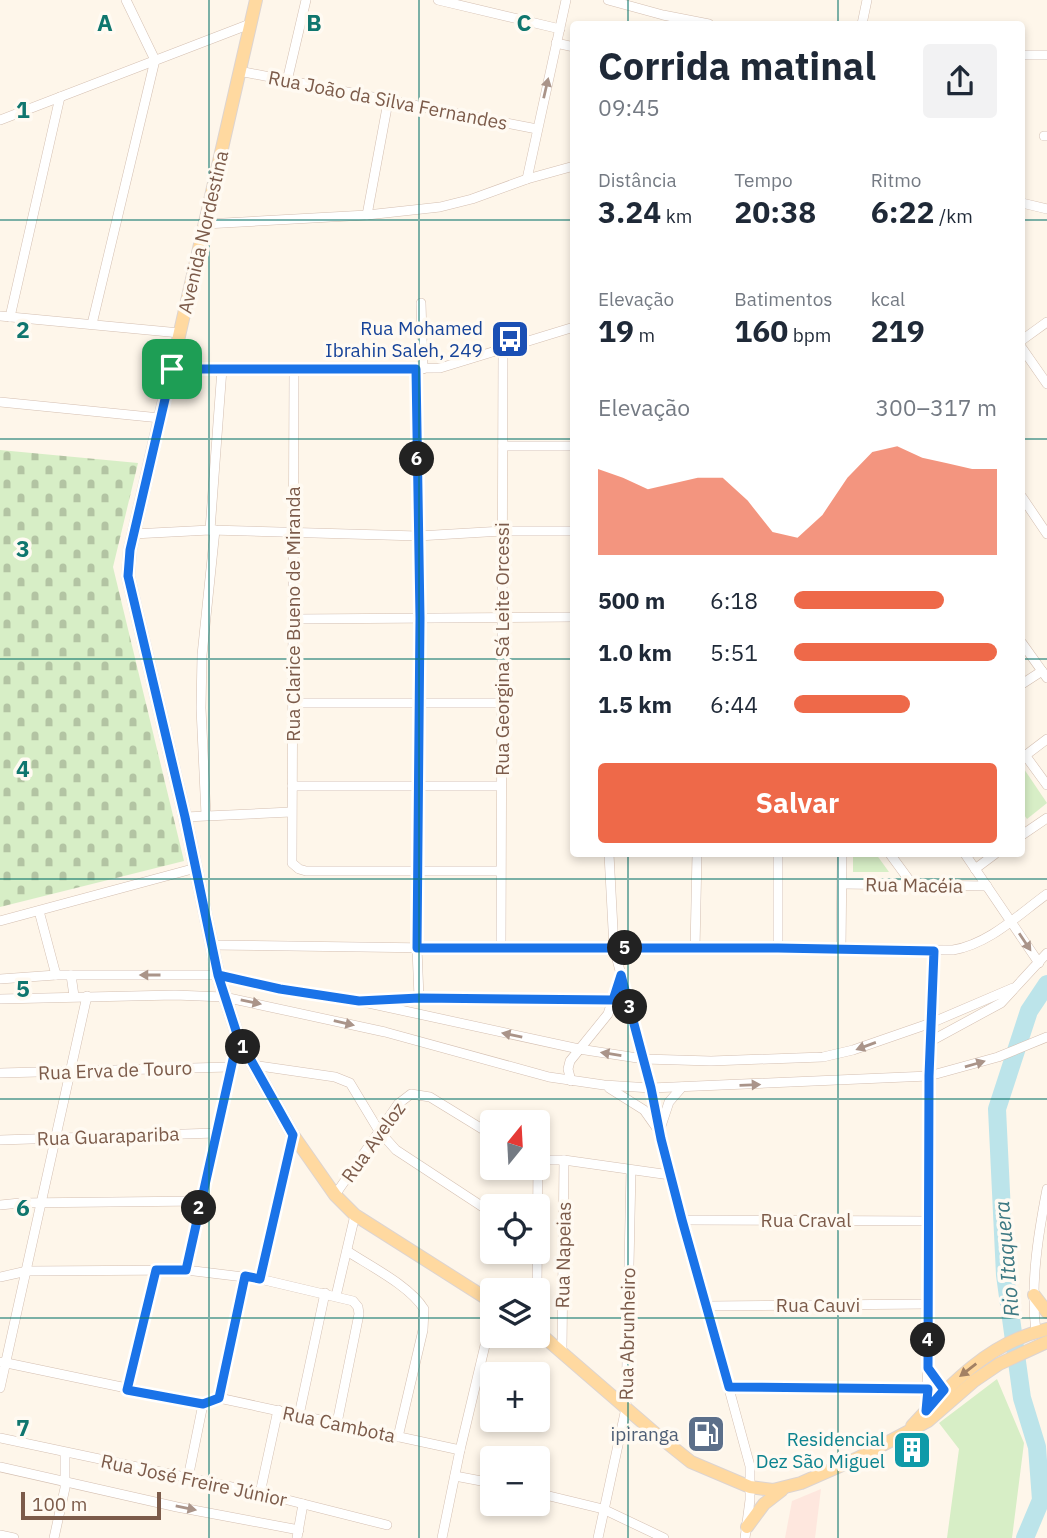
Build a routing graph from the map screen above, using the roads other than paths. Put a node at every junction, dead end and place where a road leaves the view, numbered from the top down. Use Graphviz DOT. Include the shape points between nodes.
graph roads {
  1 [pos="126,0"];
  2 [pos="256,0"];
  3 [pos="306,0"];
  4 [pos="438,0"];
  5 [pos="566,0"];
  6 [pos="608,0"];
  7 [pos="867,0"];
  8 [pos="694,21"];
  9 [pos="863,21"];
  10 [pos="250,24"];
  11 [pos="560,29"];
  12 [pos="556,43"];
  13 [pos="570,46"];
  14 [pos="1025,55"];
  15 [pos="1047,55"];
  16 [pos="155,60"];
  17 [pos="239,71"];
  18 [pos="287,81"];
  19 [pos="60,97"];
  20 [pos="388,102"];
  21 [pos="0,120"];
  22 [pos="537,129"];
  23 [pos="570,167"];
  24 [pos="527,179"];
  25 [pos="1025,204"];
  26 [pos="1047,209"];
  27 [pos="367,215"];
  28 [pos="205,224"];
  29 [pos="421,303"];
  30 [pos="5,316"];
  31 [pos="1047,322"];
  32 [pos="92,324"];
  33 [pos="570,328"];
  34 [pos="180,333"];
  35 [pos="1025,338"];
  36 [pos="503,349"];
  37 [pos="1025,352"];
  38 [pos="172,369"];
  39 [pos="222,369"];
  40 [pos="294,369"];
  41 [pos="419,369"];
  42 [pos="1047,384"];
  43 [pos="0,402"];
  44 [pos="160,418"];
  45 [pos="503,446"];
  46 [pos="570,446"];
  47 [pos="1025,502"];
  48 [pos="212,530"];
  49 [pos="294,531"];
  50 [pos="503,531"];
  51 [pos="570,531"];
  52 [pos="133,534"];
  53 [pos="1047,534"];
  54 [pos="418,536"];
  55 [pos="570,617"];
  56 [pos="420,618"];
  57 [pos="502,618"];
  58 [pos="294,620"];
  59 [pos="1025,647"];
  60 [pos="1044,674"];
  61 [pos="1025,683"];
  62 [pos="419,702"];
  63 [pos="293,703"];
  64 [pos="501,703"];
  65 [pos="1047,739"];
  66 [pos="1025,755"];
  67 [pos="1025,757"];
  68 [pos="1047,785"];
  69 [pos="292,786"];
  70 [pos="419,786"];
  71 [pos="500,786"];
  72 [pos="291,811"];
  73 [pos="206,815"];
  74 [pos="185,817"];
  75 [pos="1047,818"];
  76 [pos="1025,831"];
  77 [pos="609,857"];
  78 [pos="696,857"];
  79 [pos="778,857"];
  80 [pos="842,857"];
  81 [pos="892,857"];
  82 [pos="966,857"];
  83 [pos="991,857"];
  84 [pos="196,869"];
  85 [pos="975,869"];
  86 [pos="418,871"];
  87 [pos="500,871"];
  88 [pos="842,884"];
  89 [pos="912,884"];
  90 [pos="986,886"];
  91 [pos="1047,894"];
  92 [pos="39,911"];
  93 [pos="1011,920"];
  94 [pos="0,921"];
  95 [pos="212,945"];
  96 [pos="417,948"];
  97 [pos="614,948"];
  98 [pos="778,948"];
  99 [pos="501,949"];
  100 [pos="695,949"];
  101 [pos="841,949"];
  102 [pos="934,951"];
  103 [pos="1047,953"];
  104 [pos="1040,962"];
  105 [pos="56,975"];
  106 [pos="72,975"];
  107 [pos="218,975"];
  108 [pos="621,975"];
  109 [pos="0,979"];
  110 [pos="1013,988"];
  111 [pos="74,996"];
  112 [pos="87,996"];
  113 [pos="224,997"];
  114 [pos="419,998"];
  115 [pos="0,999"];
  116 [pos="613,1000"];
  117 [pos="359,1001"];
  118 [pos="931,1023"];
  119 [pos="238,1037"];
  120 [pos="1046,1038"];
  121 [pos="931,1041"];
  122 [pos="579,1049"];
  123 [pos="644,1059"];
  124 [pos="253,1065"];
  125 [pos="230,1067"];
  126 [pos="71,1072"];
  127 [pos="0,1073"];
  128 [pos="929,1076"];
  129 [pos="572,1081"];
  130 [pos="604,1085"];
  131 [pos="681,1087"];
  132 [pos="651,1088"];
  133 [pos="480,1128"];
  134 [pos="379,1132"];
  135 [pos="216,1133"];
  136 [pos="293,1135"];
  137 [pos="55,1138"];
  138 [pos="661,1139"];
  139 [pos="0,1140"];
  140 [pos="550,1160"];
  141 [pos="564,1160"];
  142 [pos="631,1170"];
  143 [pos="670,1175"];
  144 [pos="1047,1189"];
  145 [pos="335,1195"];
  146 [pos="201,1201"];
  147 [pos="41,1204"];
  148 [pos="0,1205"];
  149 [pos="480,1205"];
  150 [pos="355,1215"];
  151 [pos="682,1220"];
  152 [pos="929,1221"];
  153 [pos="347,1251"];
  154 [pos="156,1270"];
  155 [pos="186,1270"];
  156 [pos="27,1271"];
  157 [pos="245,1276"];
  158 [pos="0,1277"];
  159 [pos="260,1279"];
  160 [pos="324,1293"];
  161 [pos="480,1294"];
  162 [pos="1034,1295"];
  163 [pos="336,1296"];
  164 [pos="928,1304"];
  165 [pos="708,1306"];
  166 [pos="1047,1312"];
  167 [pos="1034,1338"];
  168 [pos="550,1341"];
  169 [pos="1047,1342"];
  170 [pos="484,1348"];
  171 [pos="562,1351"];
  172 [pos="3,1362"];
  173 [pos="928,1368"];
  174 [pos="729,1387"];
  175 [pos="0,1388"];
  176 [pos="928,1389"];
  177 [pos="127,1390"];
  178 [pos="948,1395"];
  179 [pos="219,1398"];
  180 [pos="203,1404"];
  181 [pos="626,1408"];
  182 [pos="278,1410"];
  183 [pos="926,1411"];
  184 [pos="299,1415"];
  185 [pos="337,1423"];
  186 [pos="910,1429"];
  187 [pos="398,1437"];
  188 [pos="0,1438"];
  189 [pos="460,1450"];
  190 [pos="65,1452"];
  191 [pos="0,1467"];
  192 [pos="455,1476"];
  193 [pos="188,1478"];
  194 [pos="64,1481"];
  195 [pos="480,1481"];
  196 [pos="750,1487"];
  197 [pos="783,1489"];
  198 [pos="260,1493"];
  199 [pos="550,1496"];
  200 [pos="303,1504"];
  201 [pos="603,1509"];
  202 [pos="387,1525"];
  203 [pos="746,1533"];
  204 [pos="298,1534"];
  205 [pos="0,1535"];
  206 [pos="14,1538"];
  207 [pos="54,1538"];
  208 [pos="442,1538"];
  209 [pos="598,1538"];
  210 [pos="664,1538"];
  1 -- 16 [label="street"];
  2 -- 10 [label="main road, Avenida Nordestina"];
  3 -- 18 [label="street"];
  4 -- 11 [label="street"];
  5 -- 11 [label="street"];
  6 -- 8 [label="street"];
  7 -- 9 [label="street"];
  10 -- 16 [label="street"];
  10 -- 17 [label="main road, Avenida Nordestina"];
  11 -- 12 [label="street"];
  12 -- 13 [label="street"];
  22 -- 12 [label="street, one-way"];
  14 -- 15 [label="street"];
  16 -- 19 [label="street"];
  16 -- 32 [label="street"];
  17 -- 18 [label="street, Rua João da Silva Fernandes"];
  17 -- 28 [label="main road, Avenida Nordestina"];
  18 -- 20 [label="street, Rua João da Silva Fernandes"];
  19 -- 21 [label="street"];
  19 -- 30 [label="street"];
  20 -- 22 [label="street, Rua João da Silva Fernandes"];
  20 -- 27 [label="street"];
  22 -- 24 [label="street"];
  23 -- 24 [label="street"];
  24 -- 27 [label="street" via="456,203"];
  25 -- 26 [label="street"];
  27 -- 28 [label="street"];
  28 -- 34 [label="main road, Avenida Nordestina"];
  29 -- 41 [label="street"];
  30 -- 32 [label="street"];
  31 -- 35 [label="street"];
  32 -- 34 [label="street"];
  33 -- 36 [label="street"];
  34 -- 38 [label="main road, Avenida Nordestina"];
  36 -- 41 [label="street" via="454,365"];
  36 -- 45 [label="street, Rua Georgina Sá Leite Orcessi"];
  37 -- 42 [label="street"];
  38 -- 39 [label="street"];
  38 -- 44 [label="main road, Avenida Nordestina"];
  39 -- 40 [label="street"];
  39 -- 48 [label="street"];
  40 -- 41 [label="street"];
  40 -- 49 [label="street, Rua Clarice Bueno de Miranda"];
  41 -- 54 [label="street"];
  43 -- 44 [label="street"];
  44 -- 52 [label="main road, Avenida Nordestina"];
  45 -- 46 [label="street"];
  45 -- 50 [label="street, Rua Georgina Sá Leite Orcessi"];
  47 -- 53 [label="street"];
  48 -- 49 [label="street"];
  48 -- 52 [label="street"];
  48 -- 73 [label="street" via="202,655"];
  49 -- 54 [label="street"];
  49 -- 58 [label="street, Rua Clarice Bueno de Miranda"];
  50 -- 51 [label="street"];
  50 -- 54 [label="street"];
  50 -- 57 [label="street, Rua Georgina Sá Leite Orcessi"];
  52 -- 74 [label="main road, Avenida Nordestina" via="128,576"];
  54 -- 56 [label="street"];
  55 -- 57 [label="street"];
  56 -- 57 [label="street"];
  56 -- 58 [label="street"];
  56 -- 62 [label="street"];
  57 -- 64 [label="street, Rua Georgina Sá Leite Orcessi"];
  58 -- 63 [label="street, Rua Clarice Bueno de Miranda"];
  59 -- 60 [label="street"];
  60 -- 61 [label="street"];
  62 -- 63 [label="street"];
  62 -- 64 [label="street"];
  62 -- 70 [label="street"];
  63 -- 69 [label="street, Rua Clarice Bueno de Miranda"];
  64 -- 71 [label="street, Rua Georgina Sá Leite Orcessi"];
  65 -- 66 [label="street"];
  67 -- 68 [label="street"];
  69 -- 70 [label="street"];
  69 -- 72 [label="street, Rua Clarice Bueno de Miranda"];
  70 -- 71 [label="street"];
  70 -- 86 [label="street"];
  71 -- 87 [label="street, Rua Georgina Sá Leite Orcessi"];
  72 -- 73 [label="street"];
  72 -- 86 [label="street, Rua Clarice Bueno de Miranda" via="294,866 306,871"];
  73 -- 74 [label="street"];
  74 -- 84 [label="main road, Avenida Nordestina"];
  75 -- 76 [label="street"];
  77 -- 97 [label="street"];
  78 -- 100 [label="street"];
  79 -- 98 [label="street"];
  80 -- 88 [label="street"];
  81 -- 89 [label="street"];
  82 -- 85 [label="street"];
  83 -- 85 [label="street"];
  84 -- 92 [label="street"];
  84 -- 95 [label="main road, Avenida Nordestina"];
  85 -- 90 [label="street"];
  86 -- 87 [label="street"];
  86 -- 96 [label="street"];
  87 -- 99 [label="street, Rua Georgina Sá Leite Orcessi"];
  88 -- 89 [label="street, Rua Macéia"];
  88 -- 101 [label="street"];
  89 -- 90 [label="street, Rua Macéia"];
  90 -- 93 [label="street"];
  91 -- 93 [label="street"];
  92 -- 94 [label="street"];
  92 -- 105 [label="street"];
  93 -- 102 [label="street" via="972,946"];
  93 -- 104 [label="street, one-way"];
  95 -- 96 [label="street"];
  95 -- 107 [label="main road, Avenida Nordestina"];
  96 -- 99 [label="street"];
  96 -- 114 [label="street"];
  97 -- 99 [label="street"];
  97 -- 100 [label="street"];
  97 -- 108 [label="street"];
  98 -- 100 [label="street"];
  98 -- 101 [label="street"];
  101 -- 102 [label="street"];
  102 -- 118 [label="street"];
  103 -- 104 [label="street"];
  104 -- 110 [label="street"];
  105 -- 106 [label="street"];
  105 -- 109 [label="street"];
  107 -- 106 [label="street, one-way"];
  106 -- 111 [label="street"];
  107 -- 113 [label="main road, Avenida Nordestina"];
  107 -- 117 [label="street"];
  108 -- 116 [label="street"];
  108 -- 123 [label="street"];
  110 -- 118 [label="street"];
  110 -- 121 [label="street" via="994,1008"];
  111 -- 112 [label="street"];
  111 -- 115 [label="street"];
  112 -- 113 [label="street"];
  112 -- 126 [label="street"];
  113 -- 119 [label="main road, Avenida Nordestina"];
  113 -- 129 [label="street, one-way" via="385,1032"];
  114 -- 116 [label="street"];
  114 -- 117 [label="street"];
  116 -- 122 [label="street" via="602,1023"];
  122 -- 117 [label="street, one-way"];
  118 -- 121 [label="street"];
  118 -- 123 [label="street, one-way" via="823,1057"];
  119 -- 124 [label="main road, Avenida Nordestina"];
  119 -- 125 [label="street"];
  128 -- 120 [label="street, one-way"];
  121 -- 128 [label="street"];
  123 -- 122 [label="street, one-way"];
  122 -- 129 [label="street" via="569,1064"];
  123 -- 132 [label="street"];
  124 -- 134 [label="street" via="345,1080"];
  124 -- 136 [label="main road, Avenida Nordestina"];
  125 -- 126 [label="street, Rua Erva de Touro"];
  125 -- 135 [label="street"];
  126 -- 127 [label="street, Rua Erva de Touro"];
  126 -- 137 [label="street"];
  131 -- 128 [label="street, one-way"];
  128 -- 152 [label="street"];
  129 -- 130 [label="street"];
  130 -- 132 [label="street"];
  130 -- 138 [label="street" via="644,1110"];
  131 -- 132 [label="street"];
  131 -- 138 [label="street" via="664,1111"];
  132 -- 138 [label="street"];
  133 -- 134 [label="street, Rua Aveloz" via="430,1097 415,1093 403,1099"];
  134 -- 145 [label="street, Rua Aveloz"];
  134 -- 149 [label="street" via="396,1150"];
  135 -- 137 [label="street, Rua Guarapariba"];
  135 -- 146 [label="street"];
  136 -- 145 [label="main road, Avenida Nordestina"];
  136 -- 159 [label="street"];
  137 -- 139 [label="street, Rua Guarapariba"];
  137 -- 147 [label="street"];
  138 -- 143 [label="street"];
  140 -- 141 [label="street"];
  141 -- 142 [label="street"];
  141 -- 171 [label="street, Rua Napeias"];
  142 -- 143 [label="street"];
  142 -- 181 [label="street, Rua Abrunheiro"];
  143 -- 151 [label="street"];
  144 -- 162 [label="street"];
  145 -- 150 [label="main road, Avenida Nordestina"];
  146 -- 147 [label="street"];
  146 -- 155 [label="street"];
  147 -- 148 [label="street"];
  147 -- 156 [label="street"];
  150 -- 153 [label="street"];
  150 -- 161 [label="main road, Avenida Nordestina"];
  151 -- 152 [label="street, Rua Craval"];
  151 -- 165 [label="street"];
  152 -- 164 [label="street"];
  153 -- 163 [label="street"];
  153 -- 187 [label="street" via="416,1298 426,1313"];
  154 -- 155 [label="street"];
  154 -- 156 [label="street"];
  154 -- 177 [label="street"];
  155 -- 157 [label="street"];
  156 -- 158 [label="street"];
  156 -- 172 [label="street"];
  157 -- 159 [label="street"];
  157 -- 179 [label="street"];
  159 -- 160 [label="street"];
  160 -- 163 [label="street"];
  160 -- 184 [label="street"];
  162 -- 166 [label="main road"];
  162 -- 167 [label="street"];
  163 -- 185 [label="street" via="353,1301 359,1311"];
  164 -- 165 [label="street, Rua Cauvi"];
  164 -- 173 [label="street"];
  165 -- 174 [label="street"];
  167 -- 169 [label="main road"];
  167 -- 178 [label="main road" via="995,1358"];
  168 -- 171 [label="main road"];
  170 -- 189 [label="street"];
  171 -- 181 [label="main road"];
  172 -- 175 [label="street"];
  172 -- 177 [label="street"];
  173 -- 176 [label="street"];
  173 -- 178 [label="street"];
  174 -- 176 [label="street"];
  174 -- 196 [label="street" via="750,1466"];
  176 -- 183 [label="street"];
  177 -- 180 [label="street"];
  178 -- 183 [label="main road"];
  178 -- 186 [label="main road" via="928,1421"];
  179 -- 180 [label="street"];
  179 -- 182 [label="street, Rua Cambota"];
  180 -- 193 [label="street"];
  181 -- 196 [label="main road" via="691,1462"];
  181 -- 201 [label="street, Rua Abrunheiro"];
  182 -- 184 [label="street, Rua Cambota"];
  182 -- 198 [label="street"];
  183 -- 186 [label="main road"];
  184 -- 185 [label="street, Rua Cambota"];
  185 -- 187 [label="street, Rua Cambota"];
  186 -- 197 [label="main road" via="858,1458"];
  187 -- 189 [label="street, Rua Cambota"];
  188 -- 190 [label="street, Rua José Freire Júnior"];
  189 -- 192 [label="street"];
  190 -- 193 [label="street, Rua José Freire Júnior"];
  190 -- 194 [label="street"];
  191 -- 194 [label="street, Rua José Freire Júnior"];
  192 -- 195 [label="street"];
  192 -- 208 [label="street"];
  193 -- 198 [label="street, Rua José Freire Júnior"];
  194 -- 204 [label="street, Rua José Freire Júnior, one-way"];
  194 -- 207 [label="street"];
  196 -- 197 [label="main road"];
  196 -- 203 [label="street"];
  197 -- 203 [label="main road" via="764,1504"];
  198 -- 200 [label="street, Rua José Freire Júnior"];
  199 -- 201 [label="street"];
  200 -- 202 [label="street, Rua José Freire Júnior"];
  200 -- 204 [label="street"];
  201 -- 209 [label="street, Rua Abrunheiro"];
  201 -- 210 [label="street"];
  205 -- 206 [label="street"];
}
